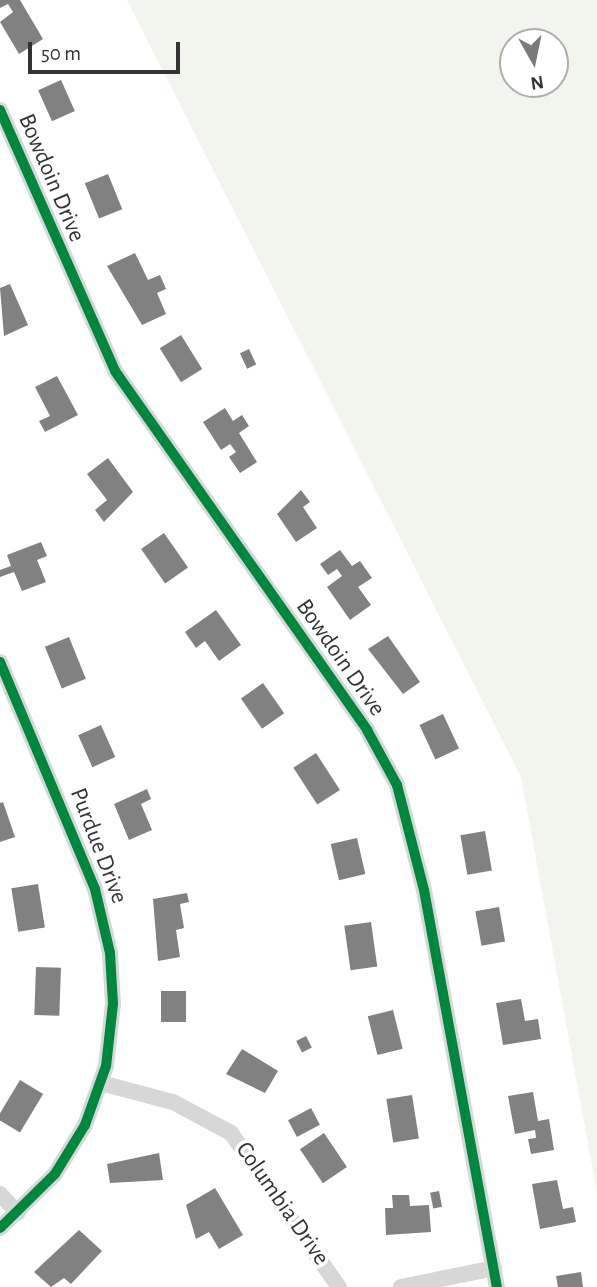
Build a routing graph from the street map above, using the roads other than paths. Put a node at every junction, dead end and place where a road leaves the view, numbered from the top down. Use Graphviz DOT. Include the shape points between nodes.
graph roads {
  1 [pos="0,110"];
  2 [pos="0,662"];
  3 [pos="102,1083"];
  4 [pos="0,1194"];
  5 [pos="18,1213"];
  6 [pos="0,1228"];
  7 [pos="494,1269"];
  8 [pos="339,1287"];
  9 [pos="401,1287"];
  10 [pos="497,1287"];
  1 -- 7 [label="street, Bowdoin Drive" via="115,371 360,720 397,785 424,890"];
  2 -- 3 [label="street, Purdue Drive" via="104,918 113,1004"];
  3 -- 5 [label="street, Purdue Drive" via="66,1159"];
  3 -- 8 [label="street, Columbia Drive" via="173,1102 231,1133"];
  4 -- 5 [label="street"];
  5 -- 6 [label="street, Purdue Drive"];
  7 -- 9 [label="street"];
  7 -- 10 [label="street, Bowdoin Drive"];
}
